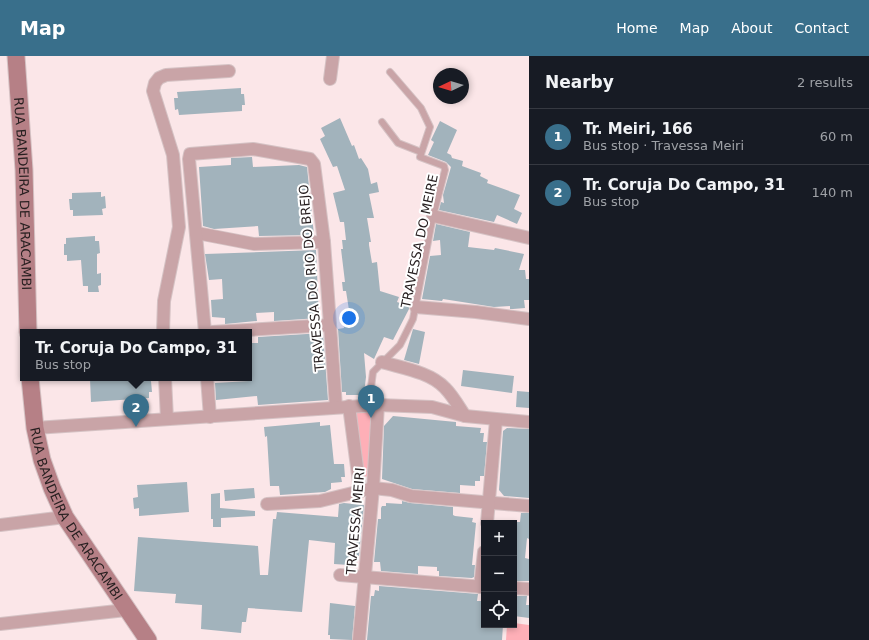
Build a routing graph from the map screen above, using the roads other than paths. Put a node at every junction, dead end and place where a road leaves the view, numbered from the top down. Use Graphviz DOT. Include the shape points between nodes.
graph roads {
  1 [pos="16,56"];
  2 [pos="333,56"];
  3 [pos="229,71"];
  4 [pos="390,72"];
  5 [pos="330,79"];
  6 [pos="382,122"];
  7 [pos="421,152"];
  8 [pos="433,216"];
  9 [pos="179,227"];
  10 [pos="196,229"];
  11 [pos="529,238"];
  12 [pos="324,242"];
  13 [pos="416,307"];
  14 [pos="529,319"];
  15 [pos="330,325"];
  16 [pos="28,329"];
  17 [pos="163,329"];
  18 [pos="205,329"];
  19 [pos="252,330"];
  20 [pos="382,362"];
  21 [pos="30,381"];
  22 [pos="165,381"];
  23 [pos="207,381"];
  24 [pos="378,405"];
  25 [pos="349,406"];
  26 [pos="336,407"];
  27 [pos="465,416"];
  28 [pos="210,417"];
  29 [pos="167,419"];
  30 [pos="496,420"];
  31 [pos="529,422"];
  32 [pos="35,428"];
  33 [pos="372,488"];
  34 [pos="360,490"];
  35 [pos="489,502"];
  36 [pos="267,504"];
  37 [pos="529,506"];
  38 [pos="65,517"];
  39 [pos="487,520"];
  40 [pos="0,525"];
  41 [pos="340,575"];
  42 [pos="364,578"];
  43 [pos="481,587"];
  44 [pos="517,588"];
  45 [pos="529,589"];
  46 [pos="126,610"];
  47 [pos="0,624"];
  48 [pos="148,640"];
  49 [pos="359,640"];
  1 -- 16 [label="main road, RUA BANDEIRA DE ARACAMBI" via="24,170"];
  2 -- 5 [label="street"];
  3 -- 9 [label="street" via="166,75 155,83 155,99 173,155"];
  4 -- 7 [label="lane" via="421,108 430,127"];
  6 -- 7 [label="lane" via="398,143"];
  7 -- 8 [label="lane, TRAVESSA DO MEIRE" via="420,158 445,168"];
  8 -- 11 [label="street"];
  8 -- 13 [label="lane, TRAVESSA DO MEIRE"];
  9 -- 10 [label="street"];
  9 -- 17 [label="street" via="164,301"];
  10 -- 12 [label="street" via="254,244"];
  10 -- 12 [label="street, TRAVESSA DO RIO DO BREJO" via="190,154 253,149 312,161"];
  10 -- 18 [label="street, TRAVESSA DO RIO DO BREJO"];
  12 -- 15 [label="street, TRAVESSA DO RIO DO BREJO"];
  13 -- 14 [label="street"];
  13 -- 20 [label="lane, TRAVESSA DO MEIRE" via="409,330 400,345"];
  15 -- 19 [label="street"];
  15 -- 26 [label="street, TRAVESSA DO RIO DO BREJO"];
  20 -- 24 [label="lane, TRAVESSA DO MEIRE" via="373,370 371,383 370,398"];
  20 -- 27 [label="street" via="436,381 445,388"];
  21 -- 32 [label="main road, RUA BANDEIRA DE ARACAMBI"];
  22 -- 29 [label="street"];
  23 -- 28 [label="street"];
  24 -- 25 [label="street"];
  24 -- 27 [label="street" via="432,407"];
  24 -- 33 [label="street, TRAVESSA MEIRI"];
  25 -- 26 [label="street"];
  25 -- 34 [label="street"];
  26 -- 28 [label="street"];
  27 -- 30 [label="street"];
  28 -- 29 [label="street"];
  29 -- 32 [label="street"];
  30 -- 31 [label="street"];
  30 -- 35 [label="street"];
  32 -- 38 [label="main road, RUA BANDEIRA DE ARACAMBI" via="42,460"];
  33 -- 34 [label="street"];
  33 -- 35 [label="street" via="392,490 411,496"];
  33 -- 42 [label="street, TRAVESSA MEIRI"];
  34 -- 36 [label="street" via="320,501"];
  35 -- 37 [label="street"];
  35 -- 39 [label="street"];
  38 -- 40 [label="street"];
  38 -- 46 [label="main road, RUA BANDEIRA DE ARACAMBI"];
  41 -- 42 [label="street"];
  42 -- 43 [label="street"];
  42 -- 49 [label="street, TRAVESSA MEIRI"];
  44 -- 45 [label="street"];
  46 -- 47 [label="street"];
  46 -- 48 [label="main road, RUA BANDEIRA DE ARACAMBI"];
}
